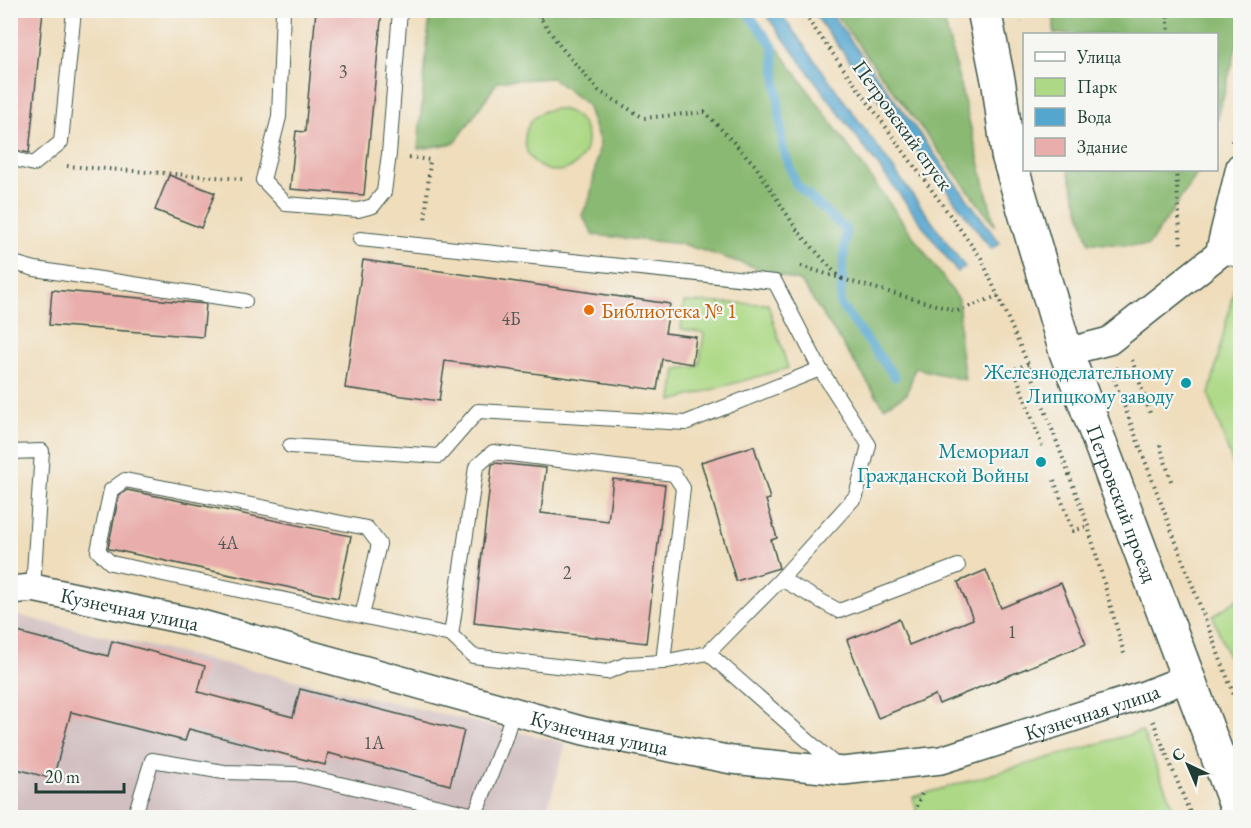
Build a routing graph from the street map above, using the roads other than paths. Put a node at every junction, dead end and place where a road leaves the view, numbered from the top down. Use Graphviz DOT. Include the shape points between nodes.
graph roads {
  1 [pos="74,10"];
  2 [pos="283,10"];
  3 [pos="400,10"];
  4 [pos="984,10"];
  5 [pos="10,158"];
  6 [pos="1235,158"];
  7 [pos="360,239"];
  8 [pos="1230,258"];
  9 [pos="10,262"];
  10 [pos="245,301"];
  11 [pos="1066,352"];
  12 [pos="820,369"];
  13 [pos="290,446"];
  14 [pos="10,452"];
  15 [pos="958,566"];
  16 [pos="781,579"];
  17 [pos="22,589"];
  18 [pos="362,616"];
  19 [pos="451,635"];
  20 [pos="708,653"];
  21 [pos="663,662"];
  22 [pos="1190,677"];
  23 [pos="513,712"];
  24 [pos="843,771"];
  25 [pos="474,816"];
  26 [pos="1240,816"];
  27 [pos="134,818"];
  1 -- 5 [label="lane" via="61,142 34,164"];
  2 -- 3 [label="lane" via="279,117 263,180 286,204 358,210 373,206 384,192"];
  4 -- 11 [label="street, Петровский проезд" via="1008,155"];
  6 -- 8 [label="street"];
  7 -- 12 [label="lane" via="775,282"];
  8 -- 11 [label="street" via="1109,341"];
  9 -- 10 [label="lane"];
  11 -- 22 [label="street, Петровский проезд"];
  12 -- 13 [label="lane" via="685,423 478,411 439,456"];
  12 -- 16 [label="lane" via="869,446 856,496"];
  14 -- 17 [label="lane" via="42,451"];
  15 -- 16 [label="lane" via="839,611"];
  16 -- 20 [label="lane"];
  17 -- 23 [label="street, Кузнечная улица" via="198,623"];
  18 -- 18 [label="lane" via="111,563 98,551 111,490 125,480 367,528 379,544"];
  18 -- 19 [label="lane"];
  19 -- 21 [label="lane" via="473,656 607,672 627,664"];
  19 -- 21 [label="lane" via="476,467 493,452 674,474 683,488"];
  20 -- 21 [label="lane"];
  20 -- 24 [label="lane"];
  22 -- 24 [label="street, Кузнечная улица" via="1134,699 941,760"];
  22 -- 26 [label="street, Петровский проезд"];
  23 -- 24 [label="street, Кузнечная улица" via="732,760"];
  23 -- 25 [label="lane"];
  25 -- 27 [label="lane" via="296,774 224,772 152,760"];
}
